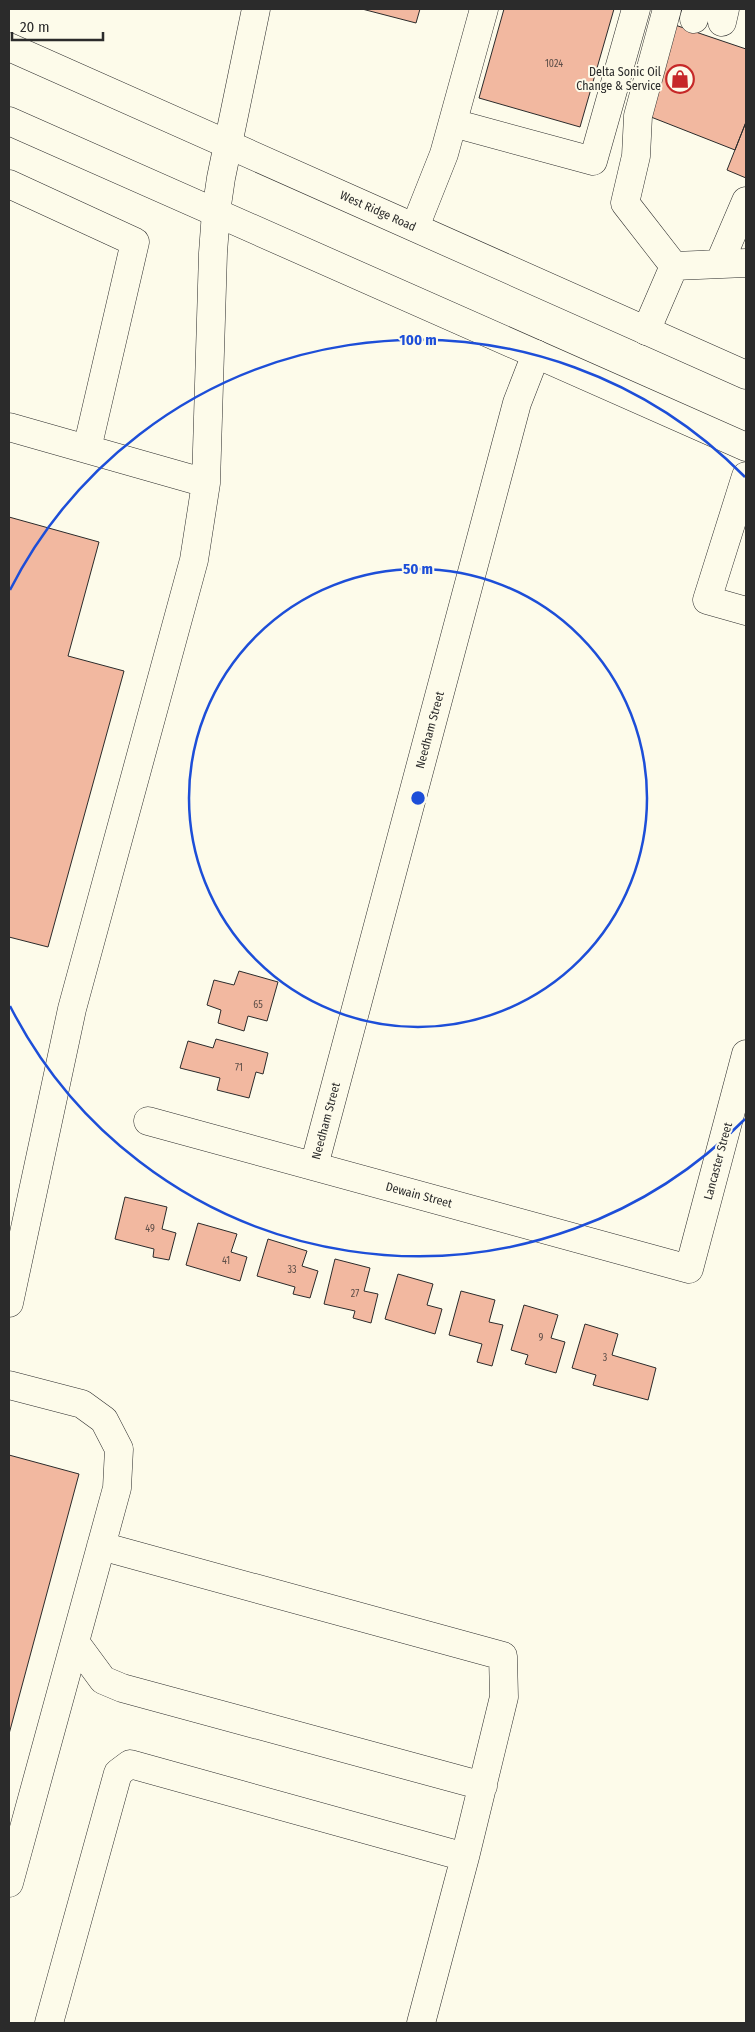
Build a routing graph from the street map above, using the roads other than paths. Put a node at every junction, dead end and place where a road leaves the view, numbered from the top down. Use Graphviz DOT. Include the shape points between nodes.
graph roads {
  1 [pos="256,9"];
  2 [pos="484,9"];
  3 [pos="636,9"];
  4 [pos="667,9"];
  5 [pos="9,47"];
  6 [pos="9,121"];
  7 [pos="453,123"];
  8 [pos="228,144"];
  9 [pos="9,184"];
  10 [pos="746,202"];
  11 [pos="216,212"];
  12 [pos="415,228"];
  13 [pos="746,263"];
  14 [pos="720,264"];
  15 [pos="674,266"];
  16 [pos="646,331"];
  17 [pos="536,354"];
  18 [pos="746,375"];
  19 [pos="9,427"];
  20 [pos="746,447"];
  21 [pos="88,449"];
  22 [pos="746,476"];
  23 [pos="206,483"];
  24 [pos="746,611"];
  25 [pos="746,1054"];
  26 [pos="148,1121"];
  27 [pos="314,1166"];
  28 [pos="689,1269"];
  29 [pos="9,1303"];
  30 [pos="9,1385"];
  31 [pos="101,1546"];
  32 [pos="75,1642"];
  33 [pos="483,1786"];
  34 [pos="465,1857"];
  35 [pos="9,1883"];
  36 [pos="49,2023"];
  37 [pos="421,2023"];
  1 -- 8 [label="main road"];
  2 -- 7 [label="main road"];
  3 -- 7 [label="main road" via="593,161"];
  4 -- 15 [label="main road" via="638,116 636,156 625,203"];
  5 -- 8 [label="main road, West Ridge Road"];
  6 -- 11 [label="main road"];
  7 -- 12 [label="main road"];
  8 -- 11 [label="main road"];
  8 -- 12 [label="main road, West Ridge Road"];
  9 -- 21 [label="main road" via="135,242"];
  10 -- 14 [label="main road"];
  11 -- 17 [label="main road"];
  11 -- 23 [label="main road"];
  12 -- 16 [label="main road, West Ridge Road"];
  13 -- 14 [label="main road"];
  14 -- 15 [label="main road"];
  15 -- 16 [label="main road"];
  16 -- 18 [label="main road, West Ridge Road"];
  17 -- 20 [label="main road"];
  17 -- 27 [label="main road, Needham Street" via="517,403"];
  19 -- 21 [label="main road"];
  21 -- 23 [label="main road"];
  22 -- 24 [label="main road" via="707,600"];
  23 -- 29 [label="main road" via="194,560 72,1009"];
  25 -- 28 [label="main road, Lancaster Street"];
  26 -- 27 [label="main road, Dewain Street"];
  27 -- 28 [label="main road, Dewain Street"];
  30 -- 31 [label="main road" via="82,1404 104,1420 119,1449 117,1488"];
  31 -- 32 [label="main road"];
  31 -- 33 [label="main road" via="503,1656 504,1697"];
  32 -- 33 [label="main road" via="103,1680 122,1688"];
  32 -- 35 [label="main road"];
  33 -- 34 [label="main road"];
  34 -- 36 [label="main road" via="130,1764 118,1773"];
  34 -- 37 [label="main road"];
}
